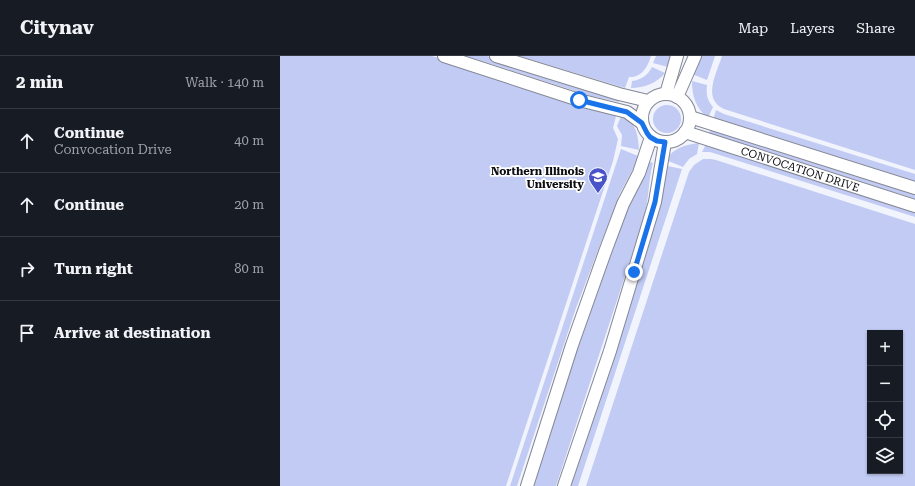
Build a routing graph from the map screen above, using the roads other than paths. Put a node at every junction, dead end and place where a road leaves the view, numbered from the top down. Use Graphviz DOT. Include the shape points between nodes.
graph roads {
  1 [pos="444,56"];
  2 [pos="496,56"];
  3 [pos="677,56"];
  4 [pos="695,56"];
  5 [pos="672,96"];
  6 [pos="648,101"];
  7 [pos="690,116"];
  8 [pos="642,123"];
  9 [pos="685,132"];
  10 [pos="650,137"];
  11 [pos="665,142"];
  12 [pos="915,188"];
  13 [pos="915,206"];
  14 [pos="527,486"];
  15 [pos="564,486"];
  1 -- 8 [label="street" via="579,100 627,112"];
  2 -- 6 [label="street"];
  3 -- 5 [label="street"];
  4 -- 5 [label="street"];
  5 -- 6 [label="street" via="659,95"];
  5 -- 7 [label="street" via="683,102"];
  6 -- 8 [label="street" via="642,115"];
  7 -- 9 [label="street"];
  7 -- 12 [label="street, CONVOCATION DRIVE"];
  8 -- 10 [label="street"];
  9 -- 11 [label="street" via="680,138"];
  9 -- 13 [label="street, CONVOCATION DRIVE"];
  10 -- 11 [label="street"];
  10 -- 14 [label="street" via="639,173 623,204 605,252"];
  11 -- 15 [label="street" via="655,202 610,351"];
}
